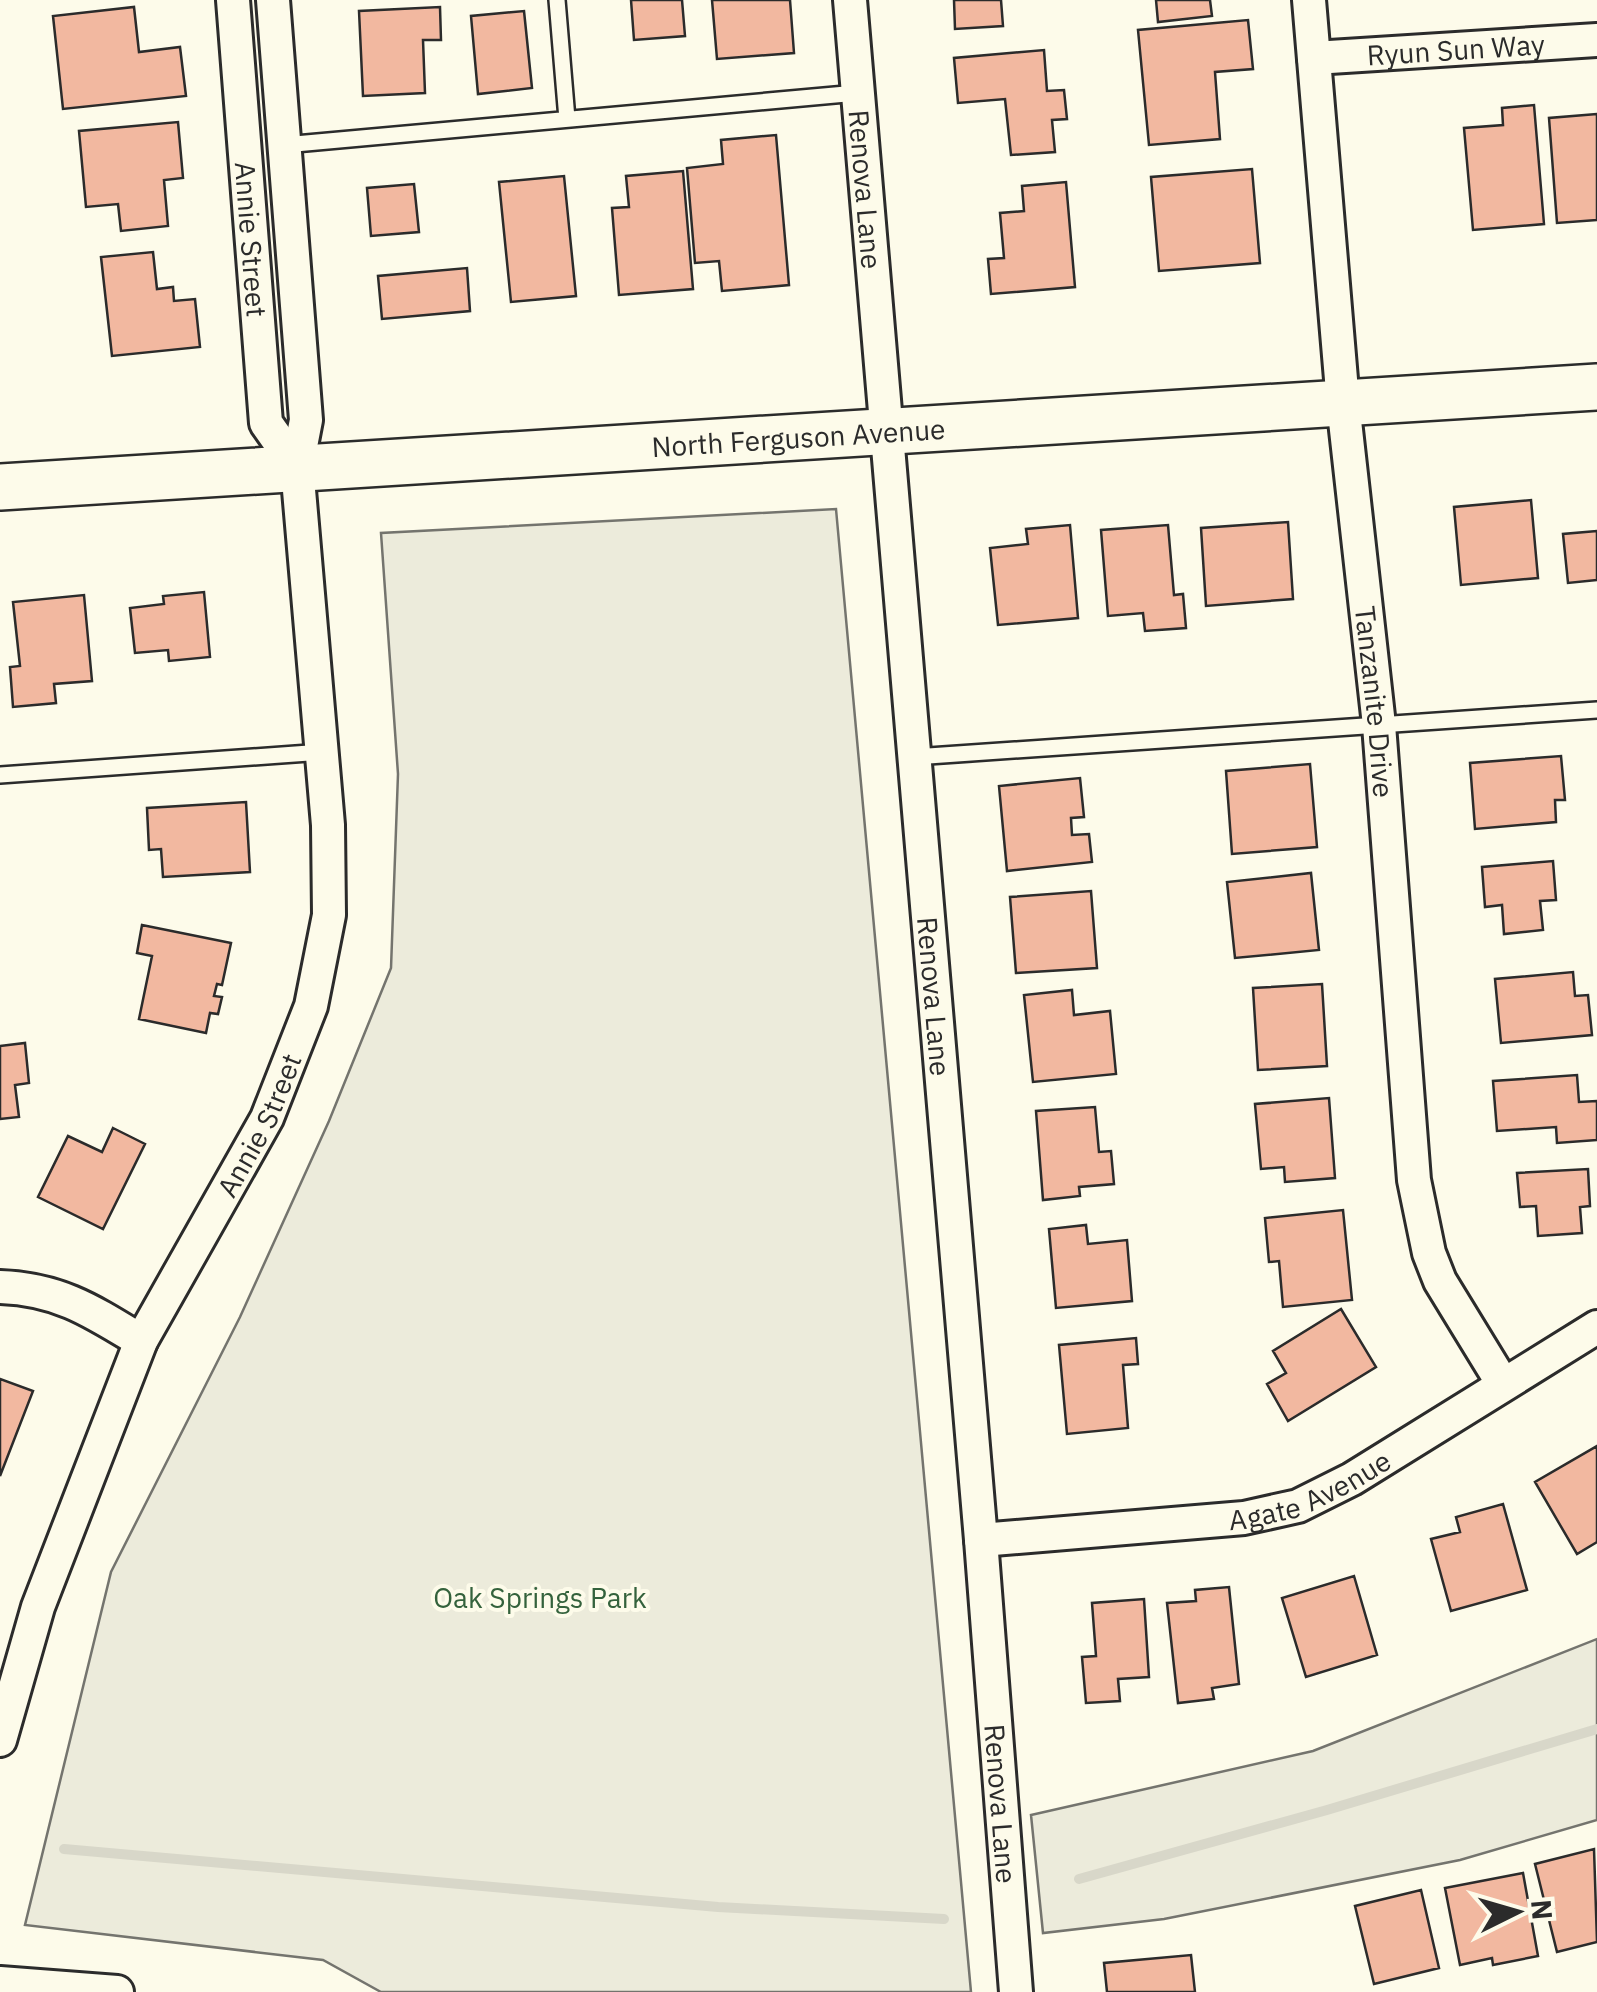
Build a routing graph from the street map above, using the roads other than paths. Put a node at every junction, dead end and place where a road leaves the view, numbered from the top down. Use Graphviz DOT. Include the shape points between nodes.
graph roads {
  1 [pos="233,0"];
  2 [pos="273,0"];
  3 [pos="557,0"];
  4 [pos="850,0"];
  5 [pos="1309,0"];
  6 [pos="1597,40"];
  7 [pos="1314,58"];
  8 [pos="858,93"];
  9 [pos="567,119"];
  10 [pos="284,145"];
  11 [pos="1597,386"];
  12 [pos="1343,403"];
  13 [pos="885,430"];
  14 [pos="297,468"];
  15 [pos="0,487"];
  16 [pos="1597,710"];
  17 [pos="1378,725"];
  18 [pos="323,752"];
  19 [pos="914,757"];
  20 [pos="0,776"];
  21 [pos="0,1287"];
  22 [pos="1597,1327"];
  23 [pos="141,1341"];
  24 [pos="1504,1384"];
  25 [pos="981,1540"];
  26 [pos="0,1740"];
  27 [pos="0,1983"];
  28 [pos="117,1992"];
  29 [pos="1016,1992"];
  1 -- 14 [label="street, Annie Street" via="266,423"];
  2 -- 10 [label="street, Annie Street"];
  3 -- 9 [label="lane"];
  4 -- 8 [label="street, Renova Lane"];
  5 -- 7 [label="street, Tanzanite Drive"];
  6 -- 7 [label="street, Ryun Sun Way"];
  7 -- 12 [label="street, Tanzanite Drive"];
  8 -- 9 [label="lane"];
  8 -- 13 [label="street, Renova Lane"];
  9 -- 10 [label="lane"];
  10 -- 14 [label="street, Annie Street" via="306,420"];
  11 -- 12 [label="street, North Ferguson Avenue"];
  12 -- 13 [label="street, North Ferguson Avenue"];
  12 -- 17 [label="street, Tanzanite Drive"];
  13 -- 14 [label="street, North Ferguson Avenue"];
  13 -- 19 [label="street, Renova Lane"];
  14 -- 15 [label="street, North Ferguson Avenue"];
  14 -- 18 [label="street, Annie Street"];
  16 -- 17 [label="lane"];
  17 -- 19 [label="lane"];
  17 -- 24 [label="street, Tanzanite Drive" via="1420,1217 1440,1281"];
  18 -- 20 [label="lane"];
  18 -- 23 [label="street, Annie Street" via="329,914 311,1006 268,1118"];
  19 -- 25 [label="street, Renova Lane"];
  21 -- 23 [label="street" via="76,1302"];
  22 -- 24 [label="street, Agate Avenue"];
  23 -- 26 [label="street, Annie Street" via="38,1607"];
  24 -- 25 [label="street, Agate Avenue" via="1322,1496 1267,1516"];
  25 -- 29 [label="street, Renova Lane"];
  27 -- 28 [label="street"];
}
